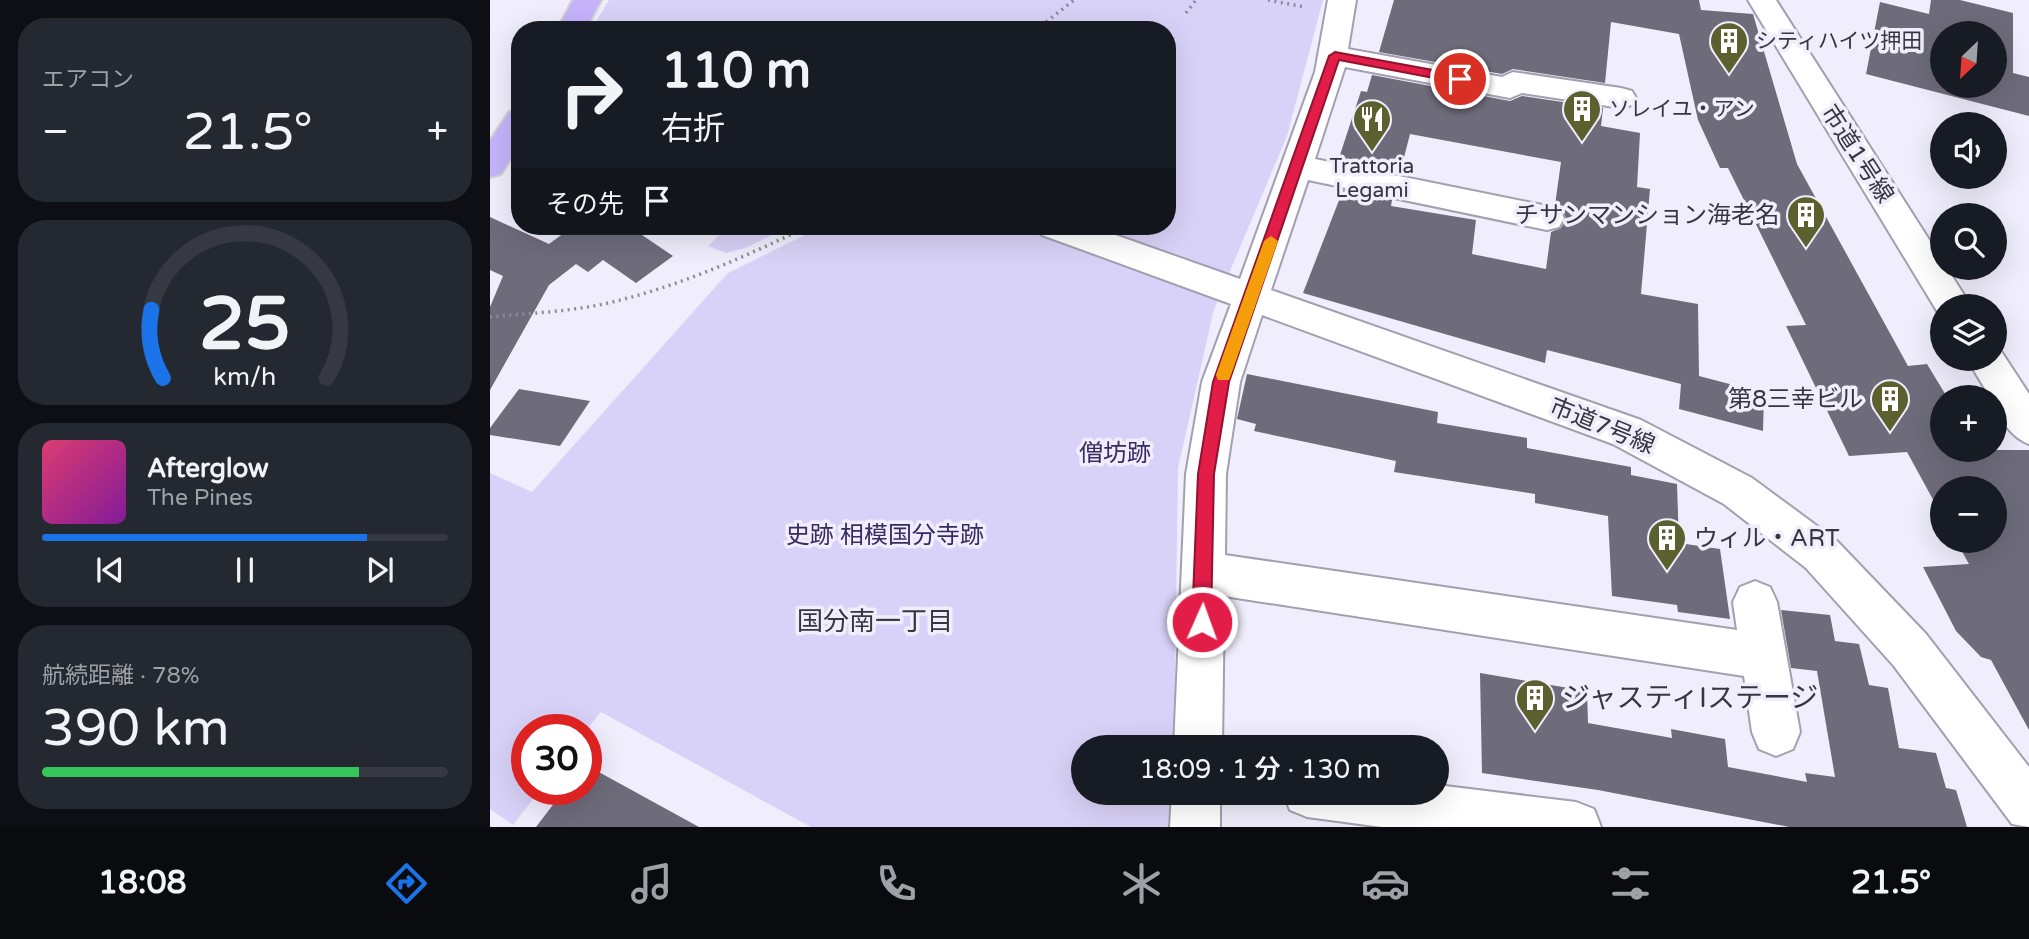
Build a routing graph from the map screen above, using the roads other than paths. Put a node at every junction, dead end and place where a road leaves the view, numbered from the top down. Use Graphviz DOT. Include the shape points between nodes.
graph roads {
  1 [pos="587,0"];
  2 [pos="1342,0"];
  3 [pos="1762,0"];
  4 [pos="576,21"];
  5 [pos="1335,56"];
  6 [pos="1621,98"];
  7 [pos="511,133"];
  8 [pos="490,166"];
  9 [pos="1298,167"];
  10 [pos="1547,218"];
  11 [pos="1080,235"];
  12 [pos="1946,294"];
  13 [pos="1251,296"];
  14 [pos="1994,371"];
  15 [pos="2029,427"];
  16 [pos="1203,572"];
  17 [pos="1755,602"];
  18 [pos="1764,656"];
  19 [pos="1776,732"];
  20 [pos="1198,735"];
  21 [pos="1196,805"];
  22 [pos="1402,805"];
  23 [pos="2029,807"];
  24 [pos="1195,827"];
  25 [pos="1576,827"];
  1 -- 4 [label="main road"];
  2 -- 5 [label="street"];
  3 -- 12 [label="street, 市道1号線"];
  5 -- 6 [label="street" via="1510,88 1513,82"];
  5 -- 9 [label="street"];
  7 -- 8 [label="main road"];
  9 -- 10 [label="street"];
  9 -- 13 [label="street"];
  11 -- 13 [label="street, 市道7号線"];
  13 -- 16 [label="street" via="1221,382 1206,474"];
  13 -- 23 [label="street, 市道7号線" via="1628,432 1738,491 1821,554 1910,650"];
  14 -- 15 [label="street"];
  16 -- 18 [label="street"];
  16 -- 20 [label="street"];
  17 -- 18 [label="street"];
  18 -- 19 [label="street"];
  21 -- 24 [label="street"];
  22 -- 25 [label="street"];
}
